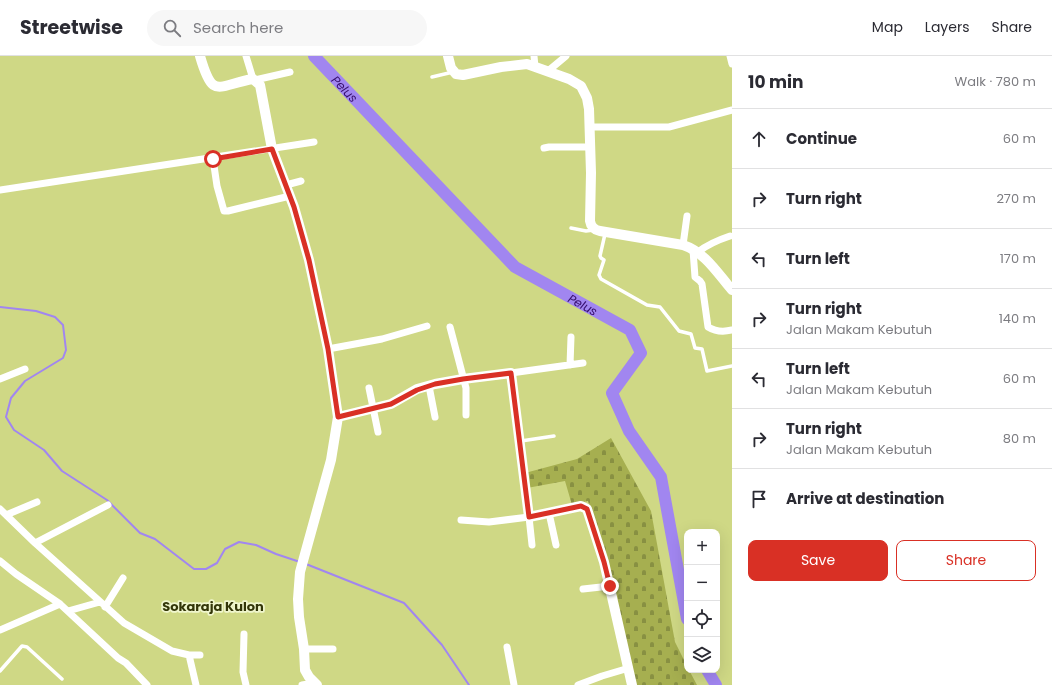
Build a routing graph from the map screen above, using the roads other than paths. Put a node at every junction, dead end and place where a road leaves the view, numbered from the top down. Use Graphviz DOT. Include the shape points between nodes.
graph roads {
  1 [pos="200,56"];
  2 [pos="246,56"];
  3 [pos="448,56"];
  4 [pos="534,56"];
  5 [pos="566,56"];
  6 [pos="730,56"];
  7 [pos="732,64"];
  8 [pos="535,67"];
  9 [pos="290,72"];
  10 [pos="454,72"];
  11 [pos="548,72"];
  12 [pos="432,76"];
  13 [pos="254,80"];
  14 [pos="732,110"];
  15 [pos="589,127"];
  16 [pos="314,142"];
  17 [pos="590,147"];
  18 [pos="544,148"];
  19 [pos="272,149"];
  20 [pos="213,159"];
  21 [pos="301,181"];
  22 [pos="286,185"];
  23 [pos="0,190"];
  24 [pos="290,196"];
  25 [pos="687,216"];
  26 [pos="571,228"];
  27 [pos="595,230"];
  28 [pos="606,233"];
  29 [pos="730,236"];
  30 [pos="683,246"];
  31 [pos="696,251"];
  32 [pos="732,290"];
  33 [pos="427,326"];
  34 [pos="450,327"];
  35 [pos="732,330"];
  36 [pos="571,337"];
  37 [pos="328,349"];
  38 [pos="583,363"];
  39 [pos="570,365"];
  40 [pos="732,366"];
  41 [pos="25,370"];
  42 [pos="511,373"];
  43 [pos="463,379"];
  44 [pos="0,380"];
  45 [pos="429,386"];
  46 [pos="369,388"];
  47 [pos="374,409"];
  48 [pos="466,415"];
  49 [pos="338,417"];
  50 [pos="435,417"];
  51 [pos="378,432"];
  52 [pos="554,436"];
  53 [pos="520,441"];
  54 [pos="37,502"];
  55 [pos="108,505"];
  56 [pos="0,509"];
  57 [pos="549,513"];
  58 [pos="6,515"];
  59 [pos="529,517"];
  60 [pos="461,520"];
  61 [pos="35,543"];
  62 [pos="532,544"];
  63 [pos="556,545"];
  64 [pos="0,561"];
  65 [pos="124,578"];
  66 [pos="610,586"];
  67 [pos="582,589"];
  68 [pos="60,604"];
  69 [pos="102,604"];
  70 [pos="68,611"];
  71 [pos="2,627"];
  72 [pos="244,634"];
  73 [pos="507,647"];
  74 [pos="304,649"];
  75 [pos="333,649"];
  76 [pos="189,655"];
  77 [pos="200,655"];
  78 [pos="629,668"];
  79 [pos="0,671"];
  80 [pos="62,679"];
  81 [pos="316,684"];
  82 [pos="147,685"];
  83 [pos="196,685"];
  84 [pos="246,685"];
  85 [pos="302,685"];
  86 [pos="514,685"];
  87 [pos="578,685"];
  88 [pos="632,685"];
  1 -- 13 [label="street" via="207,77 216,87"];
  2 -- 13 [label="street"];
  3 -- 10 [label="street" via="450,68"];
  4 -- 8 [label="street"];
  5 -- 11 [label="street"];
  6 -- 7 [label="street"];
  8 -- 10 [label="street" via="519,64 463,75"];
  8 -- 11 [label="street"];
  9 -- 13 [label="street"];
  10 -- 12 [label="lane"];
  11 -- 15 [label="street" via="581,86 588,98"];
  13 -- 19 [label="street" via="260,85"];
  14 -- 15 [label="street" via="669,127"];
  15 -- 17 [label="street"];
  16 -- 19 [label="street"];
  17 -- 18 [label="street"];
  17 -- 27 [label="street" via="590,220"];
  19 -- 20 [label="street"];
  19 -- 22 [label="street"];
  20 -- 23 [label="street"];
  20 -- 24 [label="street" via="224,211"];
  21 -- 22 [label="street"];
  22 -- 24 [label="street"];
  24 -- 37 [label="street" via="309,260"];
  25 -- 30 [label="street"];
  26 -- 27 [label="lane" via="586,232"];
  27 -- 28 [label="street"];
  28 -- 30 [label="street"];
  28 -- 40 [label="lane" via="600,256 604,260 600,279 647,305 660,307 679,331 691,334 695,348 703,350 708,371"];
  29 -- 31 [label="street"];
  30 -- 31 [label="street"];
  31 -- 32 [label="street"];
  31 -- 35 [label="street" via="695,277 702,284 708,327 723,332"];
  33 -- 37 [label="street" via="382,339"];
  34 -- 43 [label="street"];
  36 -- 39 [label="street"];
  37 -- 49 [label="street"];
  38 -- 39 [label="street"];
  39 -- 42 [label="street"];
  41 -- 44 [label="street"];
  42 -- 43 [label="street"];
  42 -- 53 [label="street"];
  43 -- 45 [label="street"];
  43 -- 48 [label="street" via="466,388"];
  45 -- 47 [label="street"];
  45 -- 50 [label="street"];
  46 -- 47 [label="street"];
  47 -- 49 [label="street"];
  47 -- 51 [label="street"];
  49 -- 74 [label="street" via="331,460 300,572 298,599"];
  52 -- 53 [label="lane"];
  53 -- 59 [label="street"];
  54 -- 58 [label="street"];
  55 -- 61 [label="street"];
  56 -- 58 [label="street"];
  57 -- 59 [label="street"];
  57 -- 63 [label="street"];
  57 -- 66 [label="street" via="581,506 587,509"];
  58 -- 61 [label="street"];
  59 -- 60 [label="street" via="489,522"];
  59 -- 62 [label="street"];
  61 -- 69 [label="street"];
  64 -- 68 [label="street"];
  65 -- 69 [label="street"];
  66 -- 67 [label="street"];
  66 -- 78 [label="street"];
  68 -- 70 [label="street"];
  68 -- 71 [label="street"];
  69 -- 70 [label="street"];
  69 -- 76 [label="street" via="132,628 172,651"];
  70 -- 82 [label="street"];
  72 -- 84 [label="street" via="243,672"];
  73 -- 86 [label="street"];
  74 -- 75 [label="street"];
  74 -- 81 [label="street" via="305,670"];
  76 -- 77 [label="street"];
  76 -- 83 [label="street"];
  78 -- 87 [label="street"];
  78 -- 88 [label="street"];
  79 -- 80 [label="lane" via="24,646"];
  81 -- 85 [label="street"];
}
